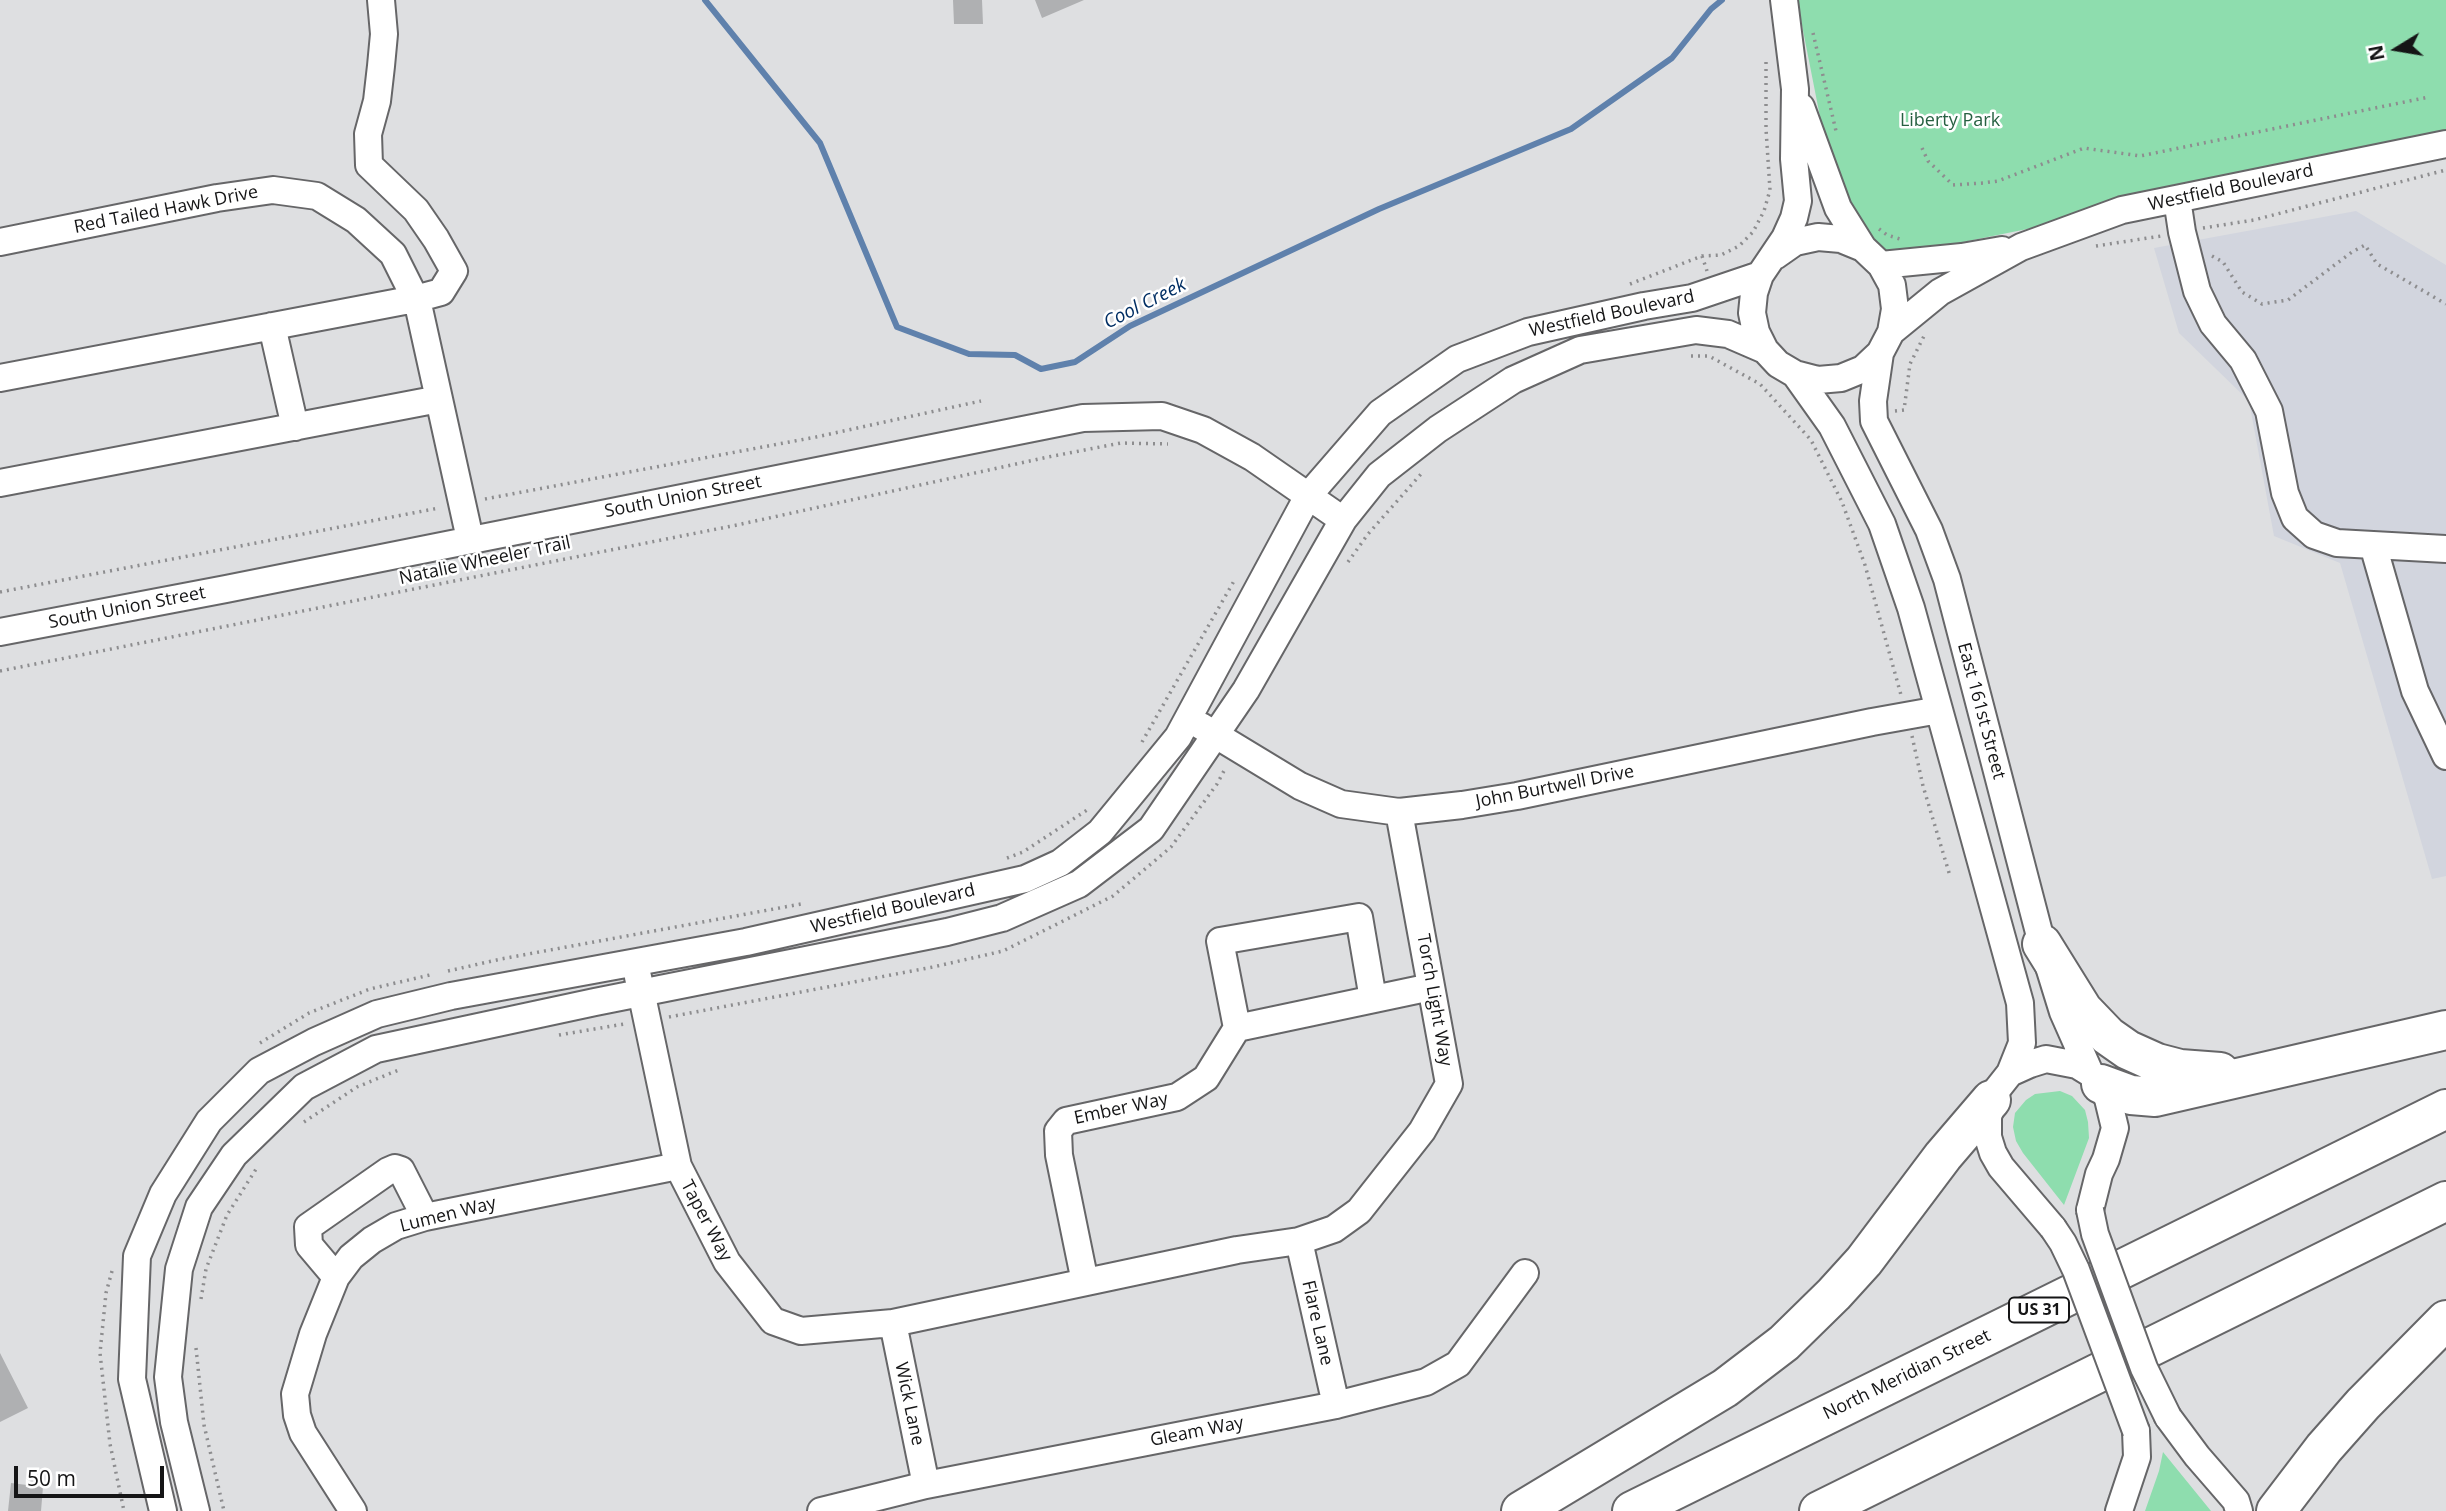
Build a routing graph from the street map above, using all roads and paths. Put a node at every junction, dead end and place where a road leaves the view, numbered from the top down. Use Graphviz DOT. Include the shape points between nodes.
graph roads {
  1 [pos="381,0"];
  2 [pos="1784,0"];
  3 [pos="1812,26"];
  4 [pos="1767,48"];
  5 [pos="1795,89"];
  6 [pos="2429,97"];
  7 [pos="1839,141"];
  8 [pos="2446,144"];
  9 [pos="1922,148"];
  10 [pos="2446,170"];
  11 [pos="2177,199"];
  12 [pos="1887,235"];
  13 [pos="0,242"];
  14 [pos="2185,244"];
  15 [pos="1874,247"];
  16 [pos="2021,247"];
  17 [pos="2090,247"];
  18 [pos="1768,265"];
  19 [pos="1624,286"];
  20 [pos="415,299"];
  21 [pos="2446,304"];
  22 [pos="272,326"];
  23 [pos="1924,336"];
  24 [pos="1886,343"];
  25 [pos="1765,350"];
  26 [pos="1684,356"];
  27 [pos="1795,374"];
  28 [pos="0,378"];
  29 [pos="439,399"];
  30 [pos="981,401"];
  31 [pos="1904,410"];
  32 [pos="295,427"];
  33 [pos="1174,444"];
  34 [pos="0,483"];
  35 [pos="1308,496"];
  36 [pos="462,503"];
  37 [pos="1343,520"];
  38 [pos="470,539"];
  39 [pos="2373,545"];
  40 [pos="2446,550"];
  41 [pos="1238,573"];
  42 [pos="0,592"];
  43 [pos="0,632"];
  44 [pos="0,671"];
  45 [pos="1938,710"];
  46 [pos="1907,716"];
  47 [pos="1189,717"];
  48 [pos="1215,735"];
  49 [pos="1138,749"];
  50 [pos="2446,756"];
  51 [pos="1096,800"];
  52 [pos="1399,812"];
  53 [pos="998,861"];
  54 [pos="1950,876"];
  55 [pos="812,902"];
  56 [pos="2042,944"];
  57 [pos="636,961"];
  58 [pos="1431,987"];
  59 [pos="640,993"];
  60 [pos="1373,999"];
  61 [pos="1237,1028"];
  62 [pos="2446,1030"];
  63 [pos="253,1050"];
  64 [pos="2258,1075"];
  65 [pos="2096,1079"];
  66 [pos="2001,1087"];
  67 [pos="2446,1109"];
  68 [pos="678,1166"];
  69 [pos="2446,1201"];
  70 [pos="425,1217"];
  71 [pos="1299,1241"];
  72 [pos="113,1270"];
  73 [pos="1525,1273"];
  74 [pos="336,1277"];
  75 [pos="1085,1282"];
  76 [pos="2446,1321"];
  77 [pos="893,1323"];
  78 [pos="1336,1405"];
  79 [pos="926,1485"];
  80 [pos="350,1510"];
  81 [pos="124,1511"];
  82 [pos="163,1511"];
  83 [pos="196,1511"];
  84 [pos="821,1511"];
  85 [pos="1521,1511"];
  86 [pos="1632,1511"];
  87 [pos="1819,1511"];
  88 [pos="2119,1511"];
  89 [pos="2239,1511"];
  90 [pos="2276,1511"];
  1 -- 20 [label="street" via="382,66 368,134 369,165 416,210 454,271 441,292"];
  2 -- 5 [label="street"];
  3 -- 7 [label="path"];
  4 -- 19 [label="path" via="1770,190 1753,232 1721,255 1702,256"];
  5 -- 15 [label="street" via="1838,208"];
  5 -- 18 [label="street" via="1798,201 1794,218"];
  6 -- 9 [label="path" via="2140,156 2084,148 1983,183 1953,186 1928,161"];
  8 -- 11 [label="street, Westfield Boulevard"];
  10 -- 14 [label="path" via="2254,220"];
  11 -- 14 [label="street"];
  11 -- 16 [label="street, Westfield Boulevard" via="2122,210"];
  12 -- 15 [label="path"];
  13 -- 20 [label="street, Red Tailed Hawk Drive" via="217,198 273,190 317,196 356,220 393,254"];
  14 -- 17 [label="path"];
  14 -- 21 [label="path" via="2223,262 2242,292 2262,304 2288,300 2365,245 2377,264"];
  14 -- 39 [label="street" via="2197,291 2213,324 2259,386 2295,518 2314,534 2337,543"];
  15 -- 16 [label="street, Westfield Boulevard" via="1962,257"];
  15 -- 18 [label="street" via="1818,237 1794,243"];
  15 -- 24 [label="street" via="1892,285 1895,309"];
  16 -- 24 [label="street, Westfield Boulevard" via="1940,292"];
  18 -- 25 [label="street" via="1754,293 1752,313"];
  18 -- 35 [label="street, Westfield Boulevard" via="1692,298 1528,331 1457,359 1380,413"];
  20 -- 22 [label="street"];
  20 -- 29 [label="street, Red Tailed Hawk Drive"];
  22 -- 28 [label="street"];
  22 -- 32 [label="street"];
  23 -- 31 [label="path" via="1910,364"];
  24 -- 27 [label="street" via="1863,369 1841,378 1818,380"];
  24 -- 56 [label="street, East 161st Street" via="1873,401 1874,421 1929,530 1947,579"];
  25 -- 27 [label="street"];
  25 -- 37 [label="street, Westfield Boulevard" via="1728,334 1696,330 1580,350 1513,380 1438,429 1379,475"];
  26 -- 46 [label="path" via="1709,356 1760,384 1811,440 1842,502 1865,565"];
  27 -- 45 [label="street" via="1832,426 1882,523"];
  29 -- 32 [label="street"];
  29 -- 36 [label="street, Red Tailed Hawk Drive"];
  30 -- 36 [label="path" via="816,437"];
  32 -- 34 [label="street"];
  33 -- 44 [label="path, Natalie Wheeler Trail" via="1121,443 737,525"];
  35 -- 37 [label="street, South Union Street"];
  35 -- 38 [label="street, South Union Street" via="1203,430 1162,416 1096,417"];
  35 -- 47 [label="street, Westfield Boulevard"];
  36 -- 38 [label="street, Red Tailed Hawk Drive"];
  36 -- 42 [label="path"];
  37 -- 48 [label="street, Westfield Boulevard" via="1246,690"];
  38 -- 43 [label="street, South Union Street"];
  39 -- 40 [label="street"];
  39 -- 50 [label="street" via="2415,691"];
  41 -- 49 [label="path"];
  45 -- 46 [label="street, John Burtwell Drive"];
  45 -- 66 [label="street" via="2020,1003 2022,1043"];
  46 -- 52 [label="street, John Burtwell Drive" via="1517,796"];
  46 -- 54 [label="path"];
  47 -- 48 [label="street, John Burtwell Drive"];
  47 -- 57 [label="street, Westfield Boulevard" via="1178,737 1100,832 1059,863 1026,879 746,942"];
  48 -- 52 [label="street, John Burtwell Drive" via="1300,786 1341,804"];
  48 -- 59 [label="street, Westfield Boulevard" via="1151,829 1068,889 1002,918 947,932"];
  51 -- 53 [label="path" via="1023,852"];
  52 -- 58 [label="street, Torch Light Way"];
  55 -- 63 [label="path" via="501,959 370,989 309,1013"];
  56 -- 64 [label="highway" via="2083,1010 2128,1050 2180,1069"];
  56 -- 65 [label="street, East 161st Street" via="2063,1012"];
  57 -- 59 [label="street, Taper Way"];
  57 -- 82 [label="street, Westfield Boulevard" via="377,1014 259,1071 209,1121 163,1194 137,1255 132,1379"];
  58 -- 60 [label="street"];
  58 -- 71 [label="street, Torch Light Way" via="1449,1083 1422,1131 1359,1211 1334,1230"];
  59 -- 68 [label="street, Taper Way"];
  59 -- 83 [label="street, Westfield Boulevard" via="376,1049 304,1087 234,1155 199,1207 179,1269 168,1377"];
  60 -- 61 [label="street"];
  60 -- 61 [label="street" via="1359,917 1220,941"];
  61 -- 75 [label="street, Ember Way" via="1206,1078 1177,1097 1066,1121 1058,1131"];
  62 -- 64 [label="highway"];
  64 -- 65 [label="highway" via="2155,1097 2131,1095"];
  65 -- 66 [label="street" via="2077,1065 2046,1059"];
  65 -- 89 [label="street, East 161st Street, bridge" via="2108,1099 2115,1128 2090,1210 2095,1234 2144,1368 2168,1416 2230,1493"];
  66 -- 85 [label="highway" via="1864,1261 1784,1343 1725,1388"];
  66 -- 88 [label="street, bridge" via="1988,1117 1993,1153 2063,1243 2137,1431 2137,1457"];
  67 -- 86 [label="highway, North Meridian Street / US 31"];
  68 -- 70 [label="street, Lumen Way"];
  68 -- 77 [label="street, Taper Way" via="727,1262 773,1321 801,1331"];
  69 -- 87 [label="highway"];
  70 -- 74 [label="street, Lumen Way" via="372,1240"];
  70 -- 74 [label="street" via="401,1170 388,1171 307,1227 309,1245"];
  71 -- 75 [label="street, Torch Light Way"];
  71 -- 78 [label="street, Flare Lane"];
  72 -- 81 [label="path" via="100,1353 110,1444"];
  73 -- 78 [label="street, Gleam Way" via="1458,1364 1426,1382"];
  74 -- 80 [label="street, Lumen Way" via="295,1394 303,1433"];
  75 -- 77 [label="street, Taper Way"];
  76 -- 90 [label="highway" via="2355,1413"];
  77 -- 79 [label="street, Wick Lane"];
  78 -- 79 [label="street, Gleam Way"];
  79 -- 84 [label="street, Gleam Way"];
}
